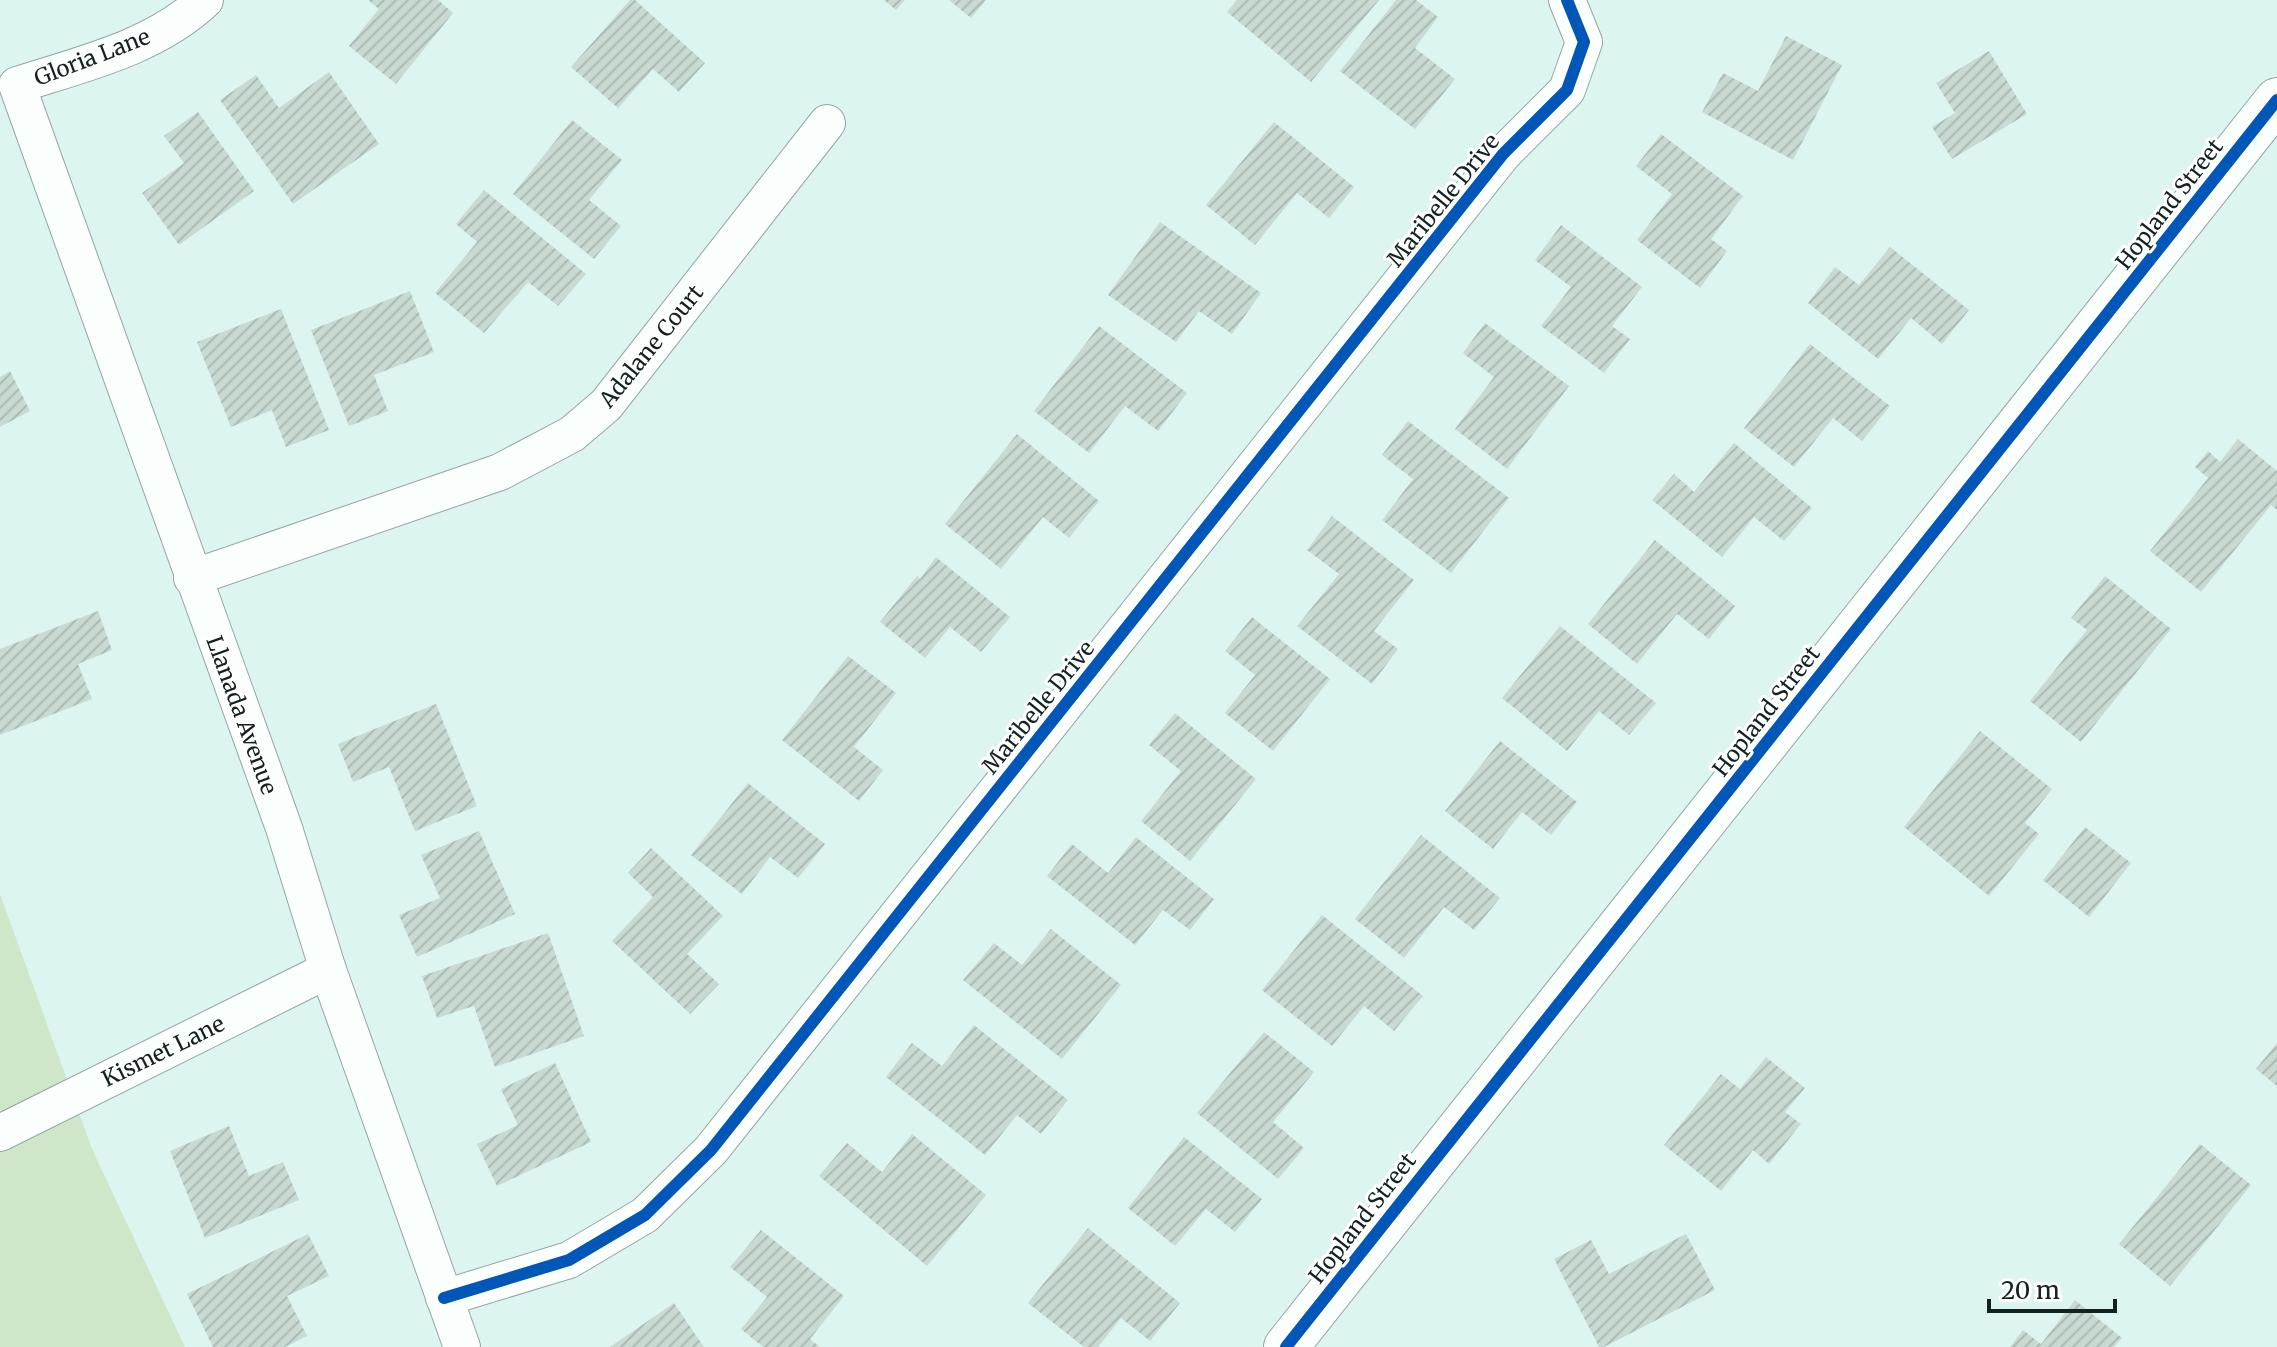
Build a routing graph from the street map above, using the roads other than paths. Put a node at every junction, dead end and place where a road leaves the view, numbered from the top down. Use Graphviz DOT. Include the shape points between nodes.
graph roads {
  1 [pos="205,0"];
  2 [pos="1567,0"];
  3 [pos="17,85"];
  4 [pos="2277,100"];
  5 [pos="827,123"];
  6 [pos="192,578"];
  7 [pos="328,970"];
  8 [pos="0,1133"];
  9 [pos="444,1298"];
  10 [pos="462,1347"];
  11 [pos="1286,1347"];
  1 -- 3 [label="street, Gloria Lane" via="186,18 123,51"];
  2 -- 9 [label="street, Maribelle Drive" via="1584,42 1567,90 1503,154 711,1150 645,1215 569,1260"];
  3 -- 6 [label="street, Llanada Avenue"];
  4 -- 11 [label="street, Hopland Street"];
  5 -- 6 [label="street, Adalane Court" via="606,405 572,434 500,472"];
  6 -- 7 [label="street, Llanada Avenue" via="284,828"];
  7 -- 8 [label="street, Kismet Lane"];
  7 -- 9 [label="street, Llanada Avenue"];
  9 -- 10 [label="street, Llanada Avenue"];
}
